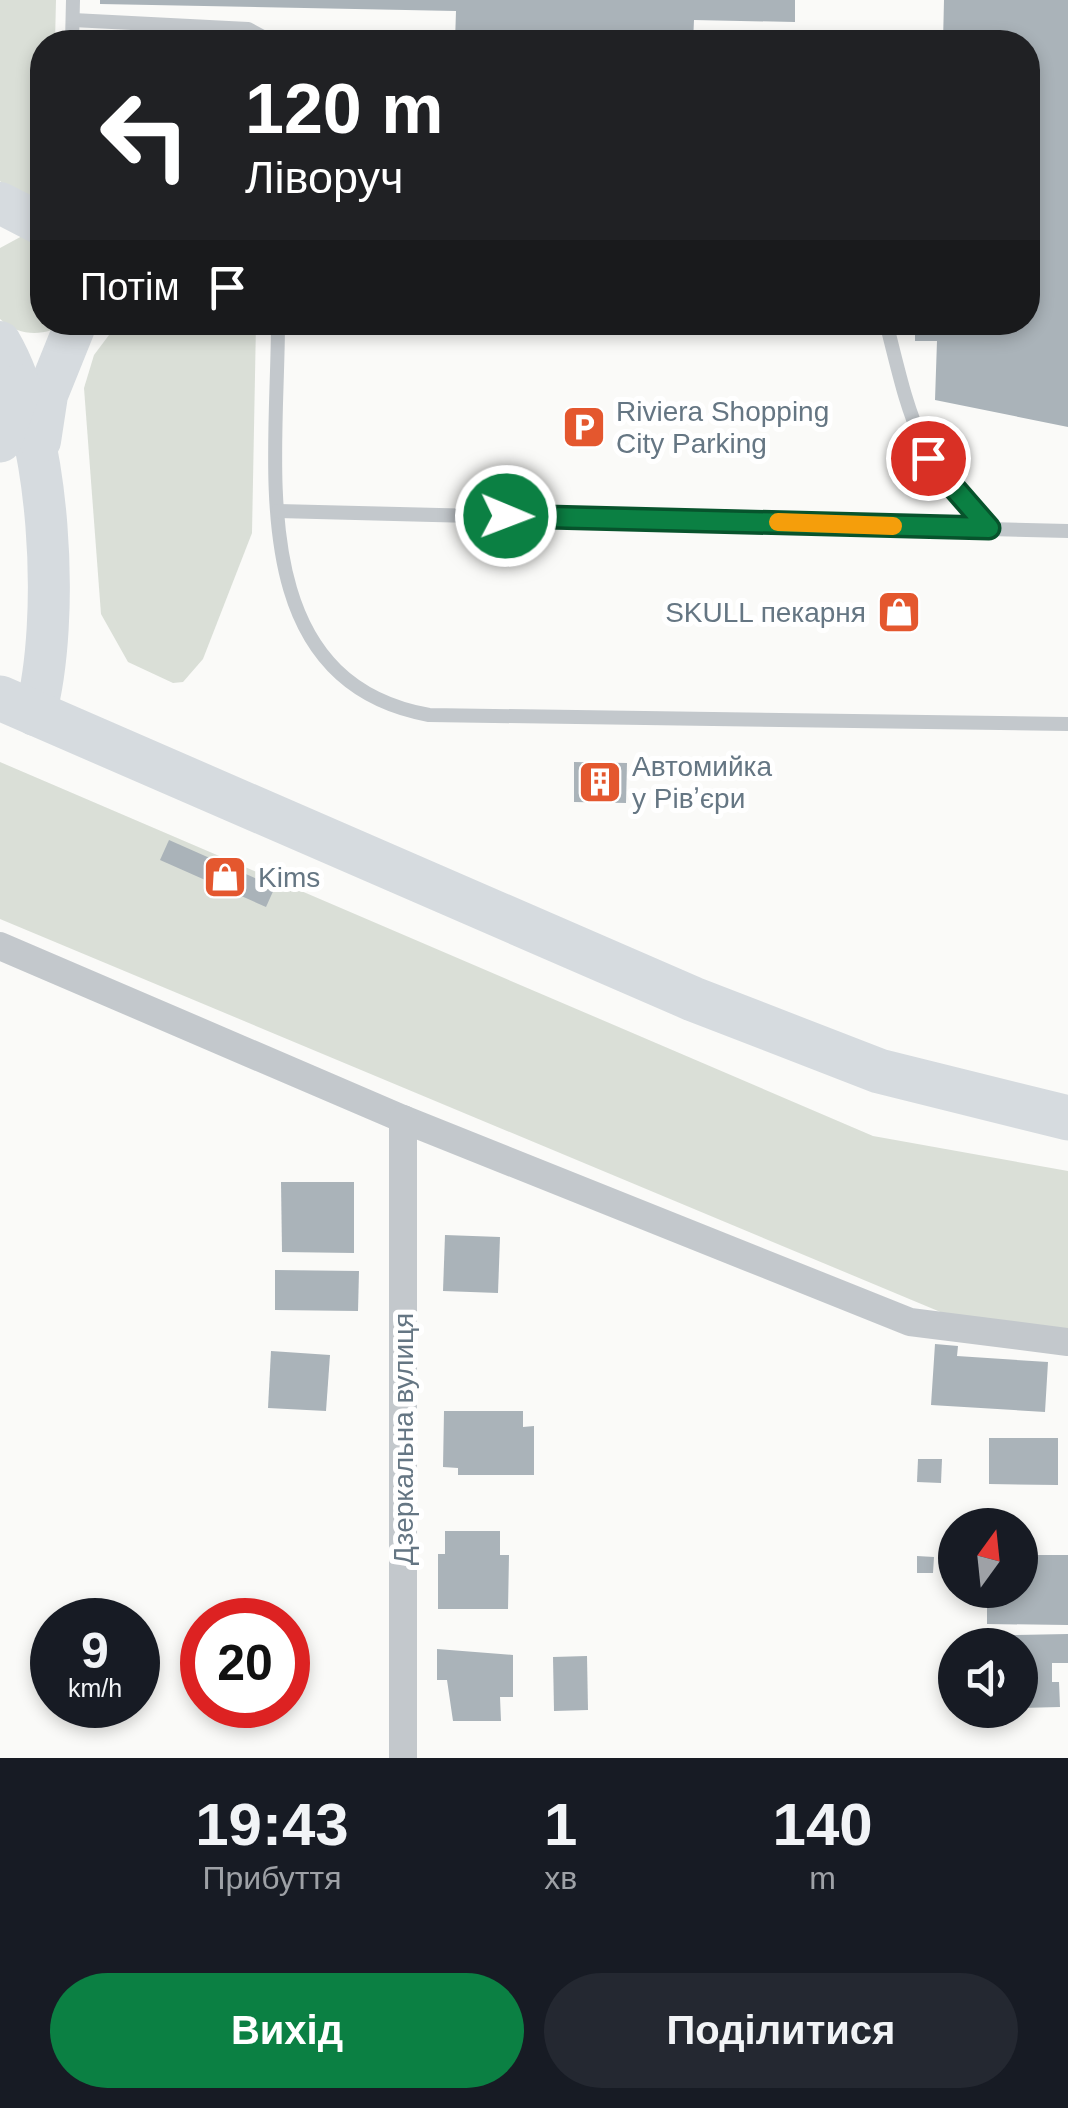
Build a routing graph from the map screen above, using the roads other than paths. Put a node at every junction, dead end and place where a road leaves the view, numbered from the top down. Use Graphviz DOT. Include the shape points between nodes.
graph roads {
  1 [pos="73,0"];
  2 [pos="73,20"];
  3 [pos="73,30"];
  4 [pos="250,30"];
  5 [pos="0,204"];
  6 [pos="30,218"];
  7 [pos="30,224"];
  8 [pos="0,235"];
  9 [pos="0,332"];
  10 [pos="52,335"];
  11 [pos="72,335"];
  12 [pos="278,335"];
  13 [pos="889,335"];
  14 [pos="0,342"];
  15 [pos="19,387"];
  16 [pos="0,440"];
  17 [pos="38,467"];
  18 [pos="278,512"];
  19 [pos="989,528"];
  20 [pos="1068,531"];
  21 [pos="18,707"];
  22 [pos="1068,724"];
  23 [pos="0,946"];
  24 [pos="1068,1118"];
  25 [pos="403,1119"];
  26 [pos="1068,1342"];
  27 [pos="403,1758"];
  1 -- 2 [label="lane"];
  2 -- 3 [label="lane"];
  2 -- 4 [label="lane"];
  5 -- 6 [label="main road"];
  7 -- 8 [label="main road"];
  9 -- 10 [label="main road" via="35,342"];
  11 -- 17 [label="main road" via="46,395"];
  12 -- 18 [label="lane"];
  13 -- 19 [label="lane" via="923,449"];
  14 -- 15 [label="main road"];
  15 -- 16 [label="highway"];
  15 -- 17 [label="main road"];
  17 -- 21 [label="main road" via="49,632"];
  18 -- 19 [label="lane"];
  18 -- 22 [label="lane" via="291,597 316,651 352,686 395,707 428,715"];
  19 -- 20 [label="lane"];
  21 -- 24 [label="highway" via="712,1006 879,1071"];
  23 -- 25 [label="street"];
  25 -- 26 [label="street" via="910,1322"];
  25 -- 27 [label="street, Дзеркальна вулиця"];
}
